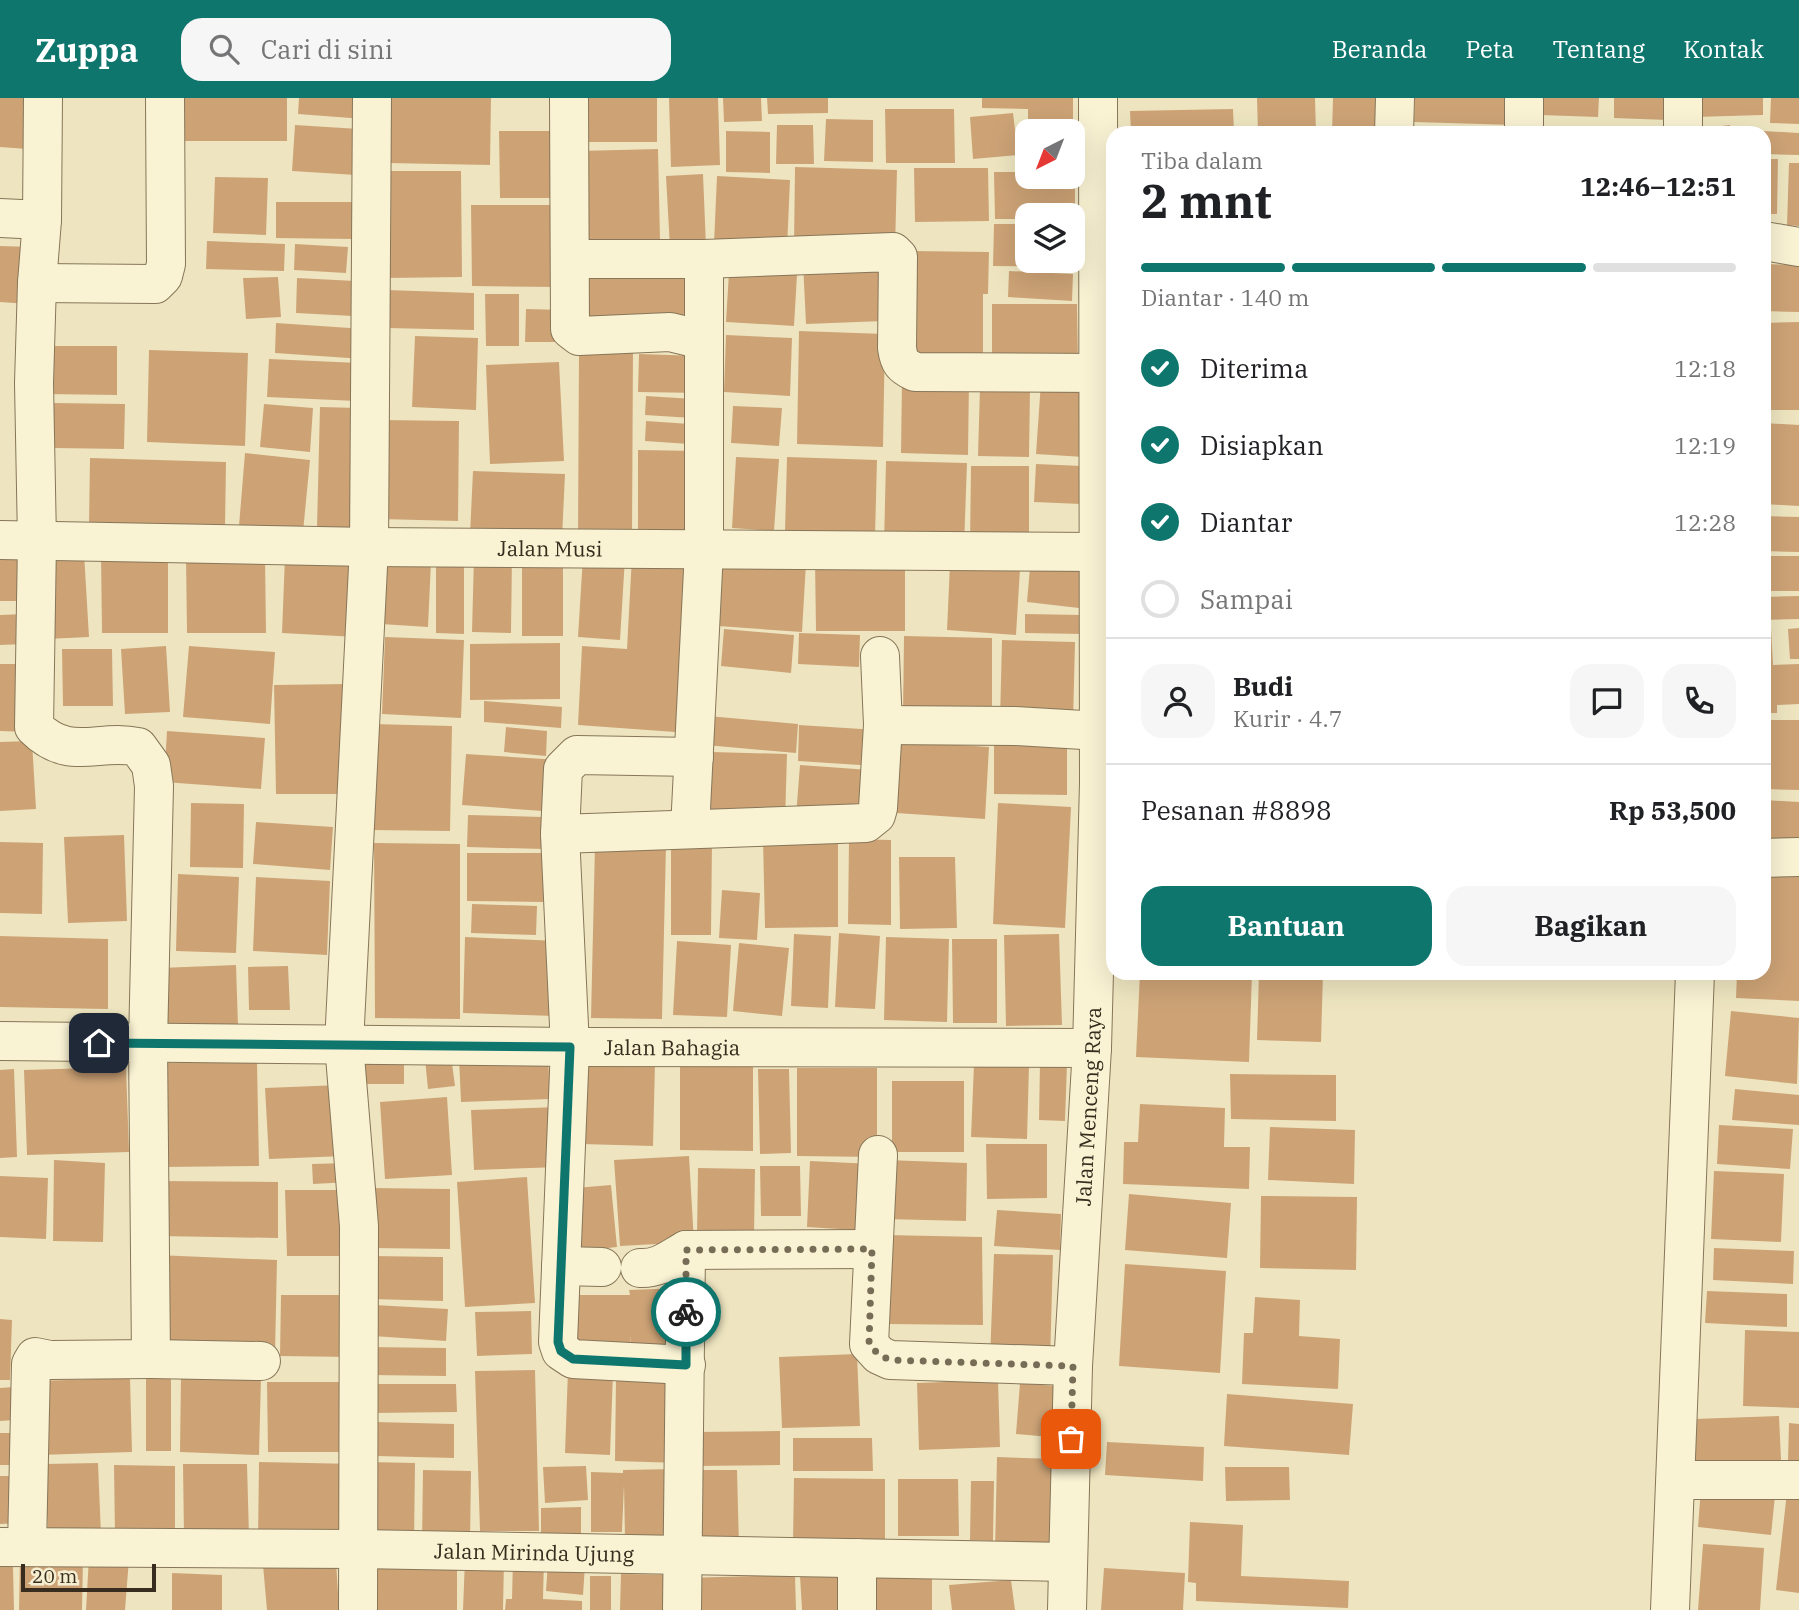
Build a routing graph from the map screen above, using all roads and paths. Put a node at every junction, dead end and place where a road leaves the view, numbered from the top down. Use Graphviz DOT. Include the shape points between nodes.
graph roads {
  1 [pos="43,98"];
  2 [pos="165,98"];
  3 [pos="372,98"];
  4 [pos="569,98"];
  5 [pos="1098,98"];
  6 [pos="1395,98"];
  7 [pos="1524,98"];
  8 [pos="1683,98"];
  9 [pos="1394,126"];
  10 [pos="1524,126"];
  11 [pos="1683,126"];
  12 [pos="0,218"];
  13 [pos="42,219"];
  14 [pos="1771,242"];
  15 [pos="1106,243"];
  16 [pos="1799,247"];
  17 [pos="570,259"];
  18 [pos="704,259"];
  19 [pos="37,283"];
  20 [pos="703,340"];
  21 [pos="1099,373"];
  22 [pos="18,540"];
  23 [pos="369,547"];
  24 [pos="704,550"];
  25 [pos="1100,552"];
  26 [pos="880,656"];
  27 [pos="883,724"];
  28 [pos="1100,731"];
  29 [pos="694,757"];
  30 [pos="1106,783"];
  31 [pos="690,829"];
  32 [pos="560,834"];
  33 [pos="1799,857"];
  34 [pos="1771,858"];
  35 [pos="1695,980"];
  36 [pos="0,1041"];
  37 [pos="148,1043"];
  38 [pos="344,1044"];
  39 [pos="570,1047"];
  40 [pos="1093,1048"];
  41 [pos="878,1155"];
  42 [pos="872,1249"];
  43 [pos="686,1250"];
  44 [pos="561,1266"];
  45 [pos="602,1267"];
  46 [pos="640,1268"];
  47 [pos="151,1359"];
  48 [pos="261,1361"];
  49 [pos="686,1365"];
  50 [pos="1073,1366"];
  51 [pos="1676,1480"];
  52 [pos="1799,1480"];
  53 [pos="13,1547"];
  54 [pos="359,1549"];
  55 [pos="683,1556"];
  56 [pos="857,1558"];
  57 [pos="1067,1562"];
  58 [pos="358,1610"];
  59 [pos="682,1610"];
  60 [pos="857,1610"];
  61 [pos="1067,1610"];
  62 [pos="1670,1610"];
  1 -- 13 [label="street"];
  2 -- 19 [label="street" via="163,276 155,285"];
  3 -- 23 [label="street"];
  4 -- 17 [label="street"];
  5 -- 15 [label="street, Jalan Menceng Raya"];
  6 -- 9 [label="street"];
  7 -- 10 [label="street"];
  8 -- 11 [label="street"];
  12 -- 13 [label="street"];
  13 -- 19 [label="street"];
  14 -- 16 [label="street"];
  15 -- 21 [label="street, Jalan Menceng Raya"];
  17 -- 18 [label="street"];
  17 -- 20 [label="street" via="570,329 576,334 670,332"];
  18 -- 20 [label="street"];
  18 -- 21 [label="street" via="893,252 898,257 897,348 905,368 915,372"];
  19 -- 22 [label="street" via="34,383"];
  20 -- 24 [label="street"];
  21 -- 25 [label="street, Jalan Menceng Raya"];
  22 -- 23 [label="street, Jalan Musi"];
  22 -- 37 [label="street" via="34,727 52,741 81,749 138,747 150,765 154,786"];
  23 -- 24 [label="street, Jalan Musi"];
  23 -- 38 [label="street"];
  24 -- 25 [label="street, Jalan Musi"];
  24 -- 29 [label="street"];
  25 -- 28 [label="street, Jalan Menceng Raya"];
  26 -- 27 [label="street"];
  27 -- 28 [label="street"];
  27 -- 31 [label="street" via="878,808 866,823"];
  28 -- 30 [label="street, Jalan Menceng Raya"];
  29 -- 31 [label="street"];
  29 -- 32 [label="street" via="577,755 563,769"];
  30 -- 40 [label="street, Jalan Menceng Raya"];
  31 -- 32 [label="street"];
  32 -- 39 [label="street"];
  33 -- 34 [label="street"];
  35 -- 51 [label="street"];
  36 -- 37 [label="street, Jalan Bahagia"];
  37 -- 38 [label="street, Jalan Bahagia"];
  37 -- 47 [label="street"];
  38 -- 39 [label="street, Jalan Bahagia"];
  38 -- 54 [label="street" via="359,1226"];
  39 -- 40 [label="street, Jalan Bahagia"];
  39 -- 44 [label="street"];
  40 -- 50 [label="street, Jalan Menceng Raya"];
  41 -- 42 [label="street"];
  42 -- 43 [label="street"];
  42 -- 50 [label="street" via="869,1344 879,1355 890,1360"];
  43 -- 46 [label="street" via="660,1265"];
  43 -- 49 [label="street"];
  44 -- 45 [label="street"];
  44 -- 49 [label="street" via="558,1342 565,1355"];
  47 -- 48 [label="street"];
  47 -- 53 [label="street" via="36,1357 31,1364"];
  49 -- 55 [label="street"];
  50 -- 57 [label="street, Jalan Menceng Raya"];
  51 -- 52 [label="street"];
  51 -- 62 [label="street"];
  53 -- 54 [label="street, Jalan Mirinda Ujung"];
  54 -- 55 [label="street, Jalan Mirinda Ujung"];
  54 -- 58 [label="street"];
  55 -- 56 [label="street, Jalan Mirinda Ujung"];
  55 -- 59 [label="street"];
  56 -- 57 [label="street, Jalan Mirinda Ujung"];
  56 -- 60 [label="street"];
  57 -- 61 [label="street, Jalan Menceng Raya"];
}
